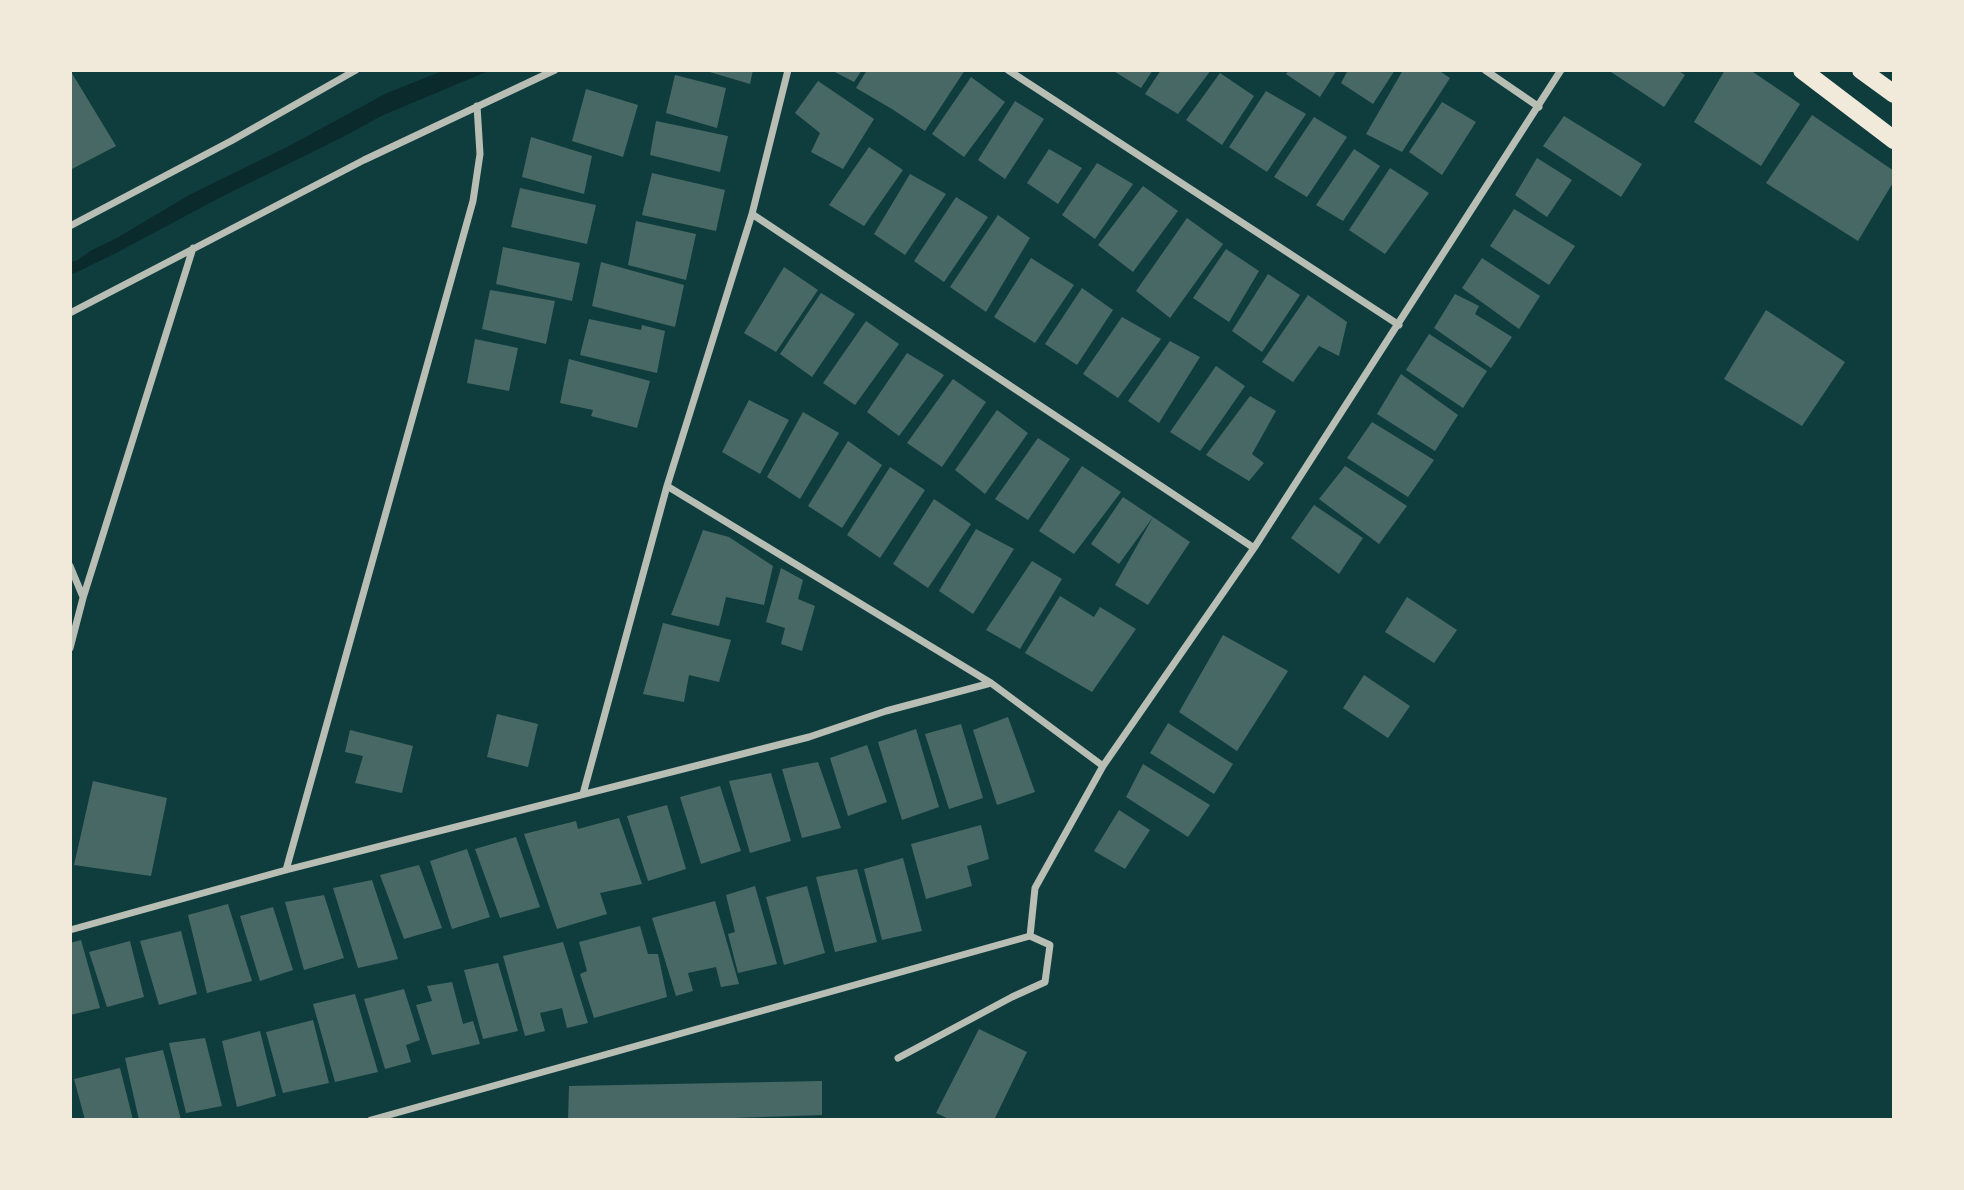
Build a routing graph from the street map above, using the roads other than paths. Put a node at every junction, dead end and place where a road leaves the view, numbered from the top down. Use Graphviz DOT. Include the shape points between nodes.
graph roads {
  1 [pos="356,70"];
  2 [pos="555,70"];
  3 [pos="788,70"];
  4 [pos="1008,70"];
  5 [pos="1485,70"];
  6 [pos="1562,70"];
  7 [pos="1802,70"];
  8 [pos="1861,70"];
  9 [pos="1894,94"];
  10 [pos="477,106"];
  11 [pos="1539,107"];
  12 [pos="1894,140"];
  13 [pos="752,214"];
  14 [pos="70,226"];
  15 [pos="193,248"];
  16 [pos="70,313"];
  17 [pos="1399,325"];
  18 [pos="667,486"];
  19 [pos="1254,548"];
  20 [pos="70,566"];
  21 [pos="83,598"];
  22 [pos="70,648"];
  23 [pos="991,682"];
  24 [pos="1103,766"];
  25 [pos="583,794"];
  26 [pos="286,870"];
  27 [pos="70,930"];
  28 [pos="1030,936"];
  29 [pos="898,1058"];
  30 [pos="371,1120"];
  1 -- 14 [label="street"];
  2 -- 10 [label="street"];
  3 -- 13 [label="street"];
  4 -- 17 [label="street"];
  5 -- 11 [label="street"];
  6 -- 11 [label="street"];
  7 -- 12 [label="main road"];
  8 -- 9 [label="main road"];
  10 -- 15 [label="street"];
  10 -- 26 [label="street" via="480,154 473,201"];
  11 -- 17 [label="street"];
  13 -- 18 [label="street"];
  13 -- 19 [label="street"];
  15 -- 16 [label="street"];
  15 -- 21 [label="street"];
  17 -- 19 [label="street"];
  18 -- 23 [label="street"];
  18 -- 25 [label="street"];
  19 -- 24 [label="street"];
  20 -- 21 [label="street"];
  21 -- 22 [label="street"];
  23 -- 24 [label="street"];
  23 -- 25 [label="street" via="809,737"];
  24 -- 28 [label="street" via="1035,888"];
  25 -- 26 [label="street"];
  26 -- 27 [label="street"];
  28 -- 29 [label="street" via="1050,945 1045,982"];
  28 -- 30 [label="street"];
}
